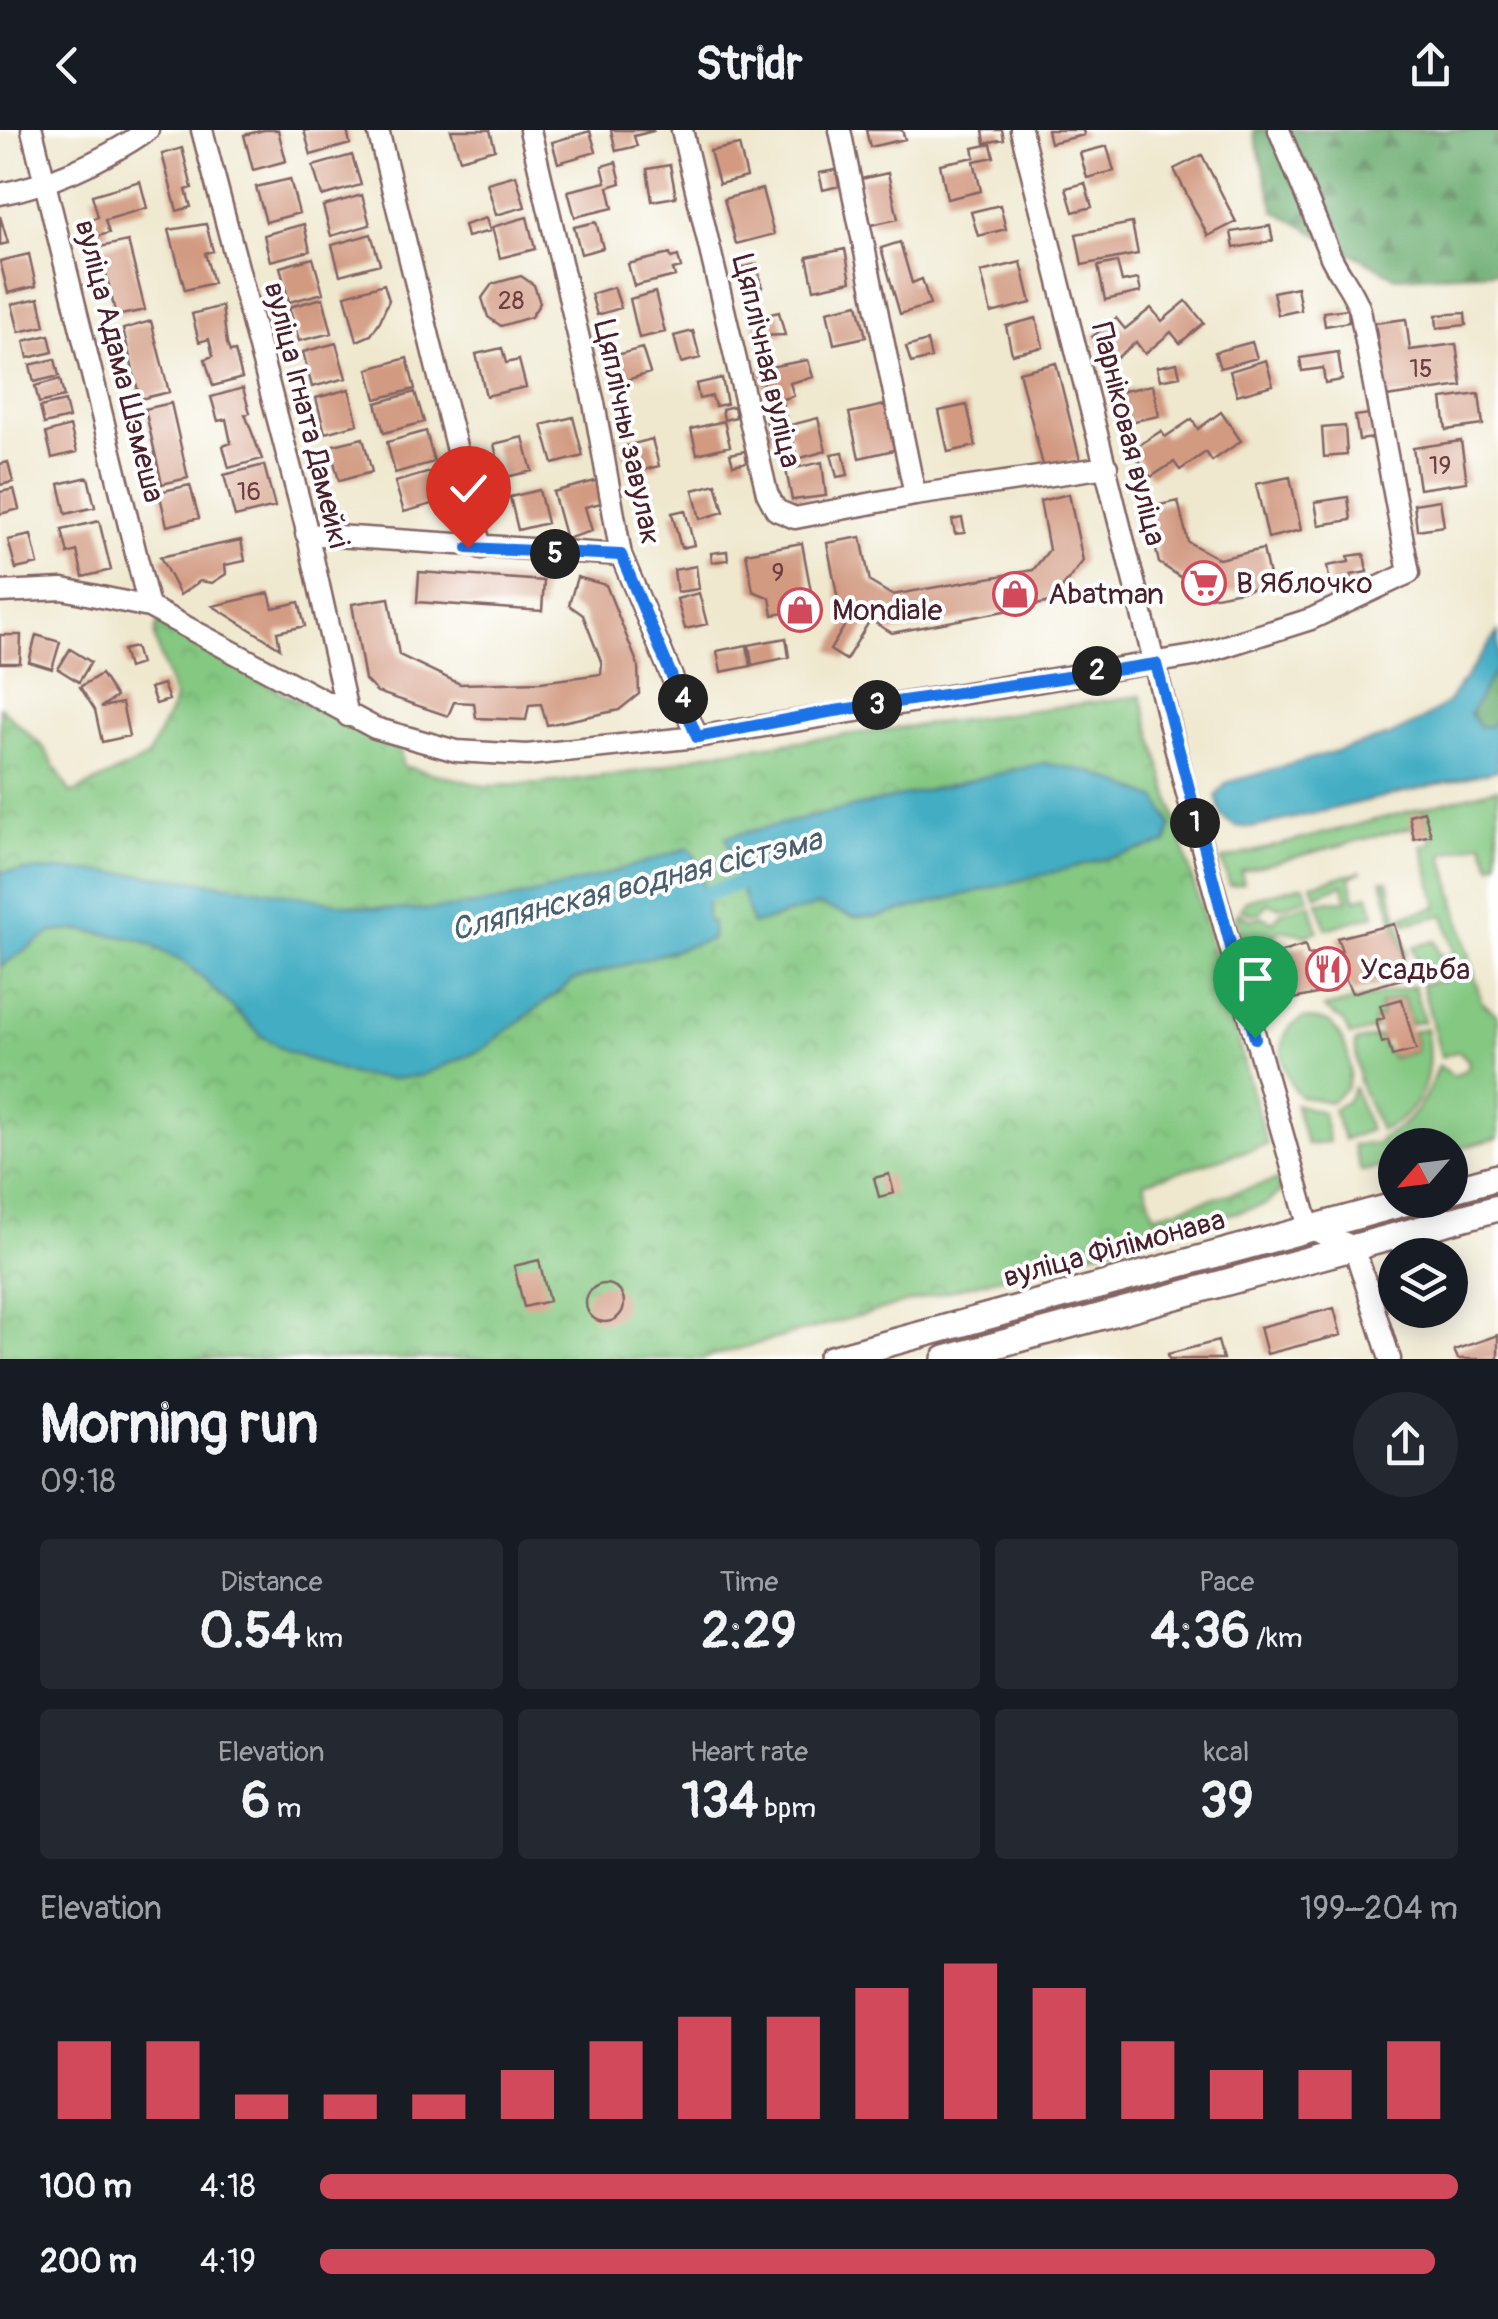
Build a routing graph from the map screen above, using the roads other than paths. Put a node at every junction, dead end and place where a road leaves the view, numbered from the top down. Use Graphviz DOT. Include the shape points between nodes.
graph roads {
  1 [pos="32,130"];
  2 [pos="148,130"];
  3 [pos="202,130"];
  4 [pos="378,130"];
  5 [pos="530,130"];
  6 [pos="682,130"];
  7 [pos="840,130"];
  8 [pos="1021,130"];
  9 [pos="1279,130"];
  10 [pos="46,182"];
  11 [pos="0,194"];
  12 [pos="1107,467"];
  13 [pos="915,495"];
  14 [pos="306,534"];
  15 [pos="481,548"];
  16 [pos="621,555"];
  17 [pos="0,592"];
  18 [pos="149,607"];
  19 [pos="1156,664"];
  20 [pos="348,716"];
  21 [pos="697,737"];
  22 [pos="1498,1178"];
  23 [pos="1468,1186"];
  24 [pos="1498,1208"];
  25 [pos="1378,1210"];
  26 [pos="1309,1228"];
  27 [pos="1354,1247"];
  28 [pos="972,1320"];
  29 [pos="980,1349"];
  30 [pos="831,1359"];
  31 [pos="945,1359"];
  32 [pos="1390,1359"];
  1 -- 10 [label="street, вуліца Адама Шэмеша"];
  2 -- 10 [label="street"];
  3 -- 14 [label="street, вуліца Ігната Дамейкі"];
  4 -- 15 [label="street"];
  5 -- 16 [label="street, Цяплічны завулак" via="594,403"];
  6 -- 13 [label="street, Цяплічная вуліца" via="772,503 795,518"];
  7 -- 13 [label="street"];
  8 -- 12 [label="street, Парніковая вуліца"];
  9 -- 19 [label="street" via="1360,310 1408,573 1311,619"];
  10 -- 11 [label="street"];
  10 -- 18 [label="street, вуліца Адама Шэмеша"];
  12 -- 13 [label="street, Цяплічная вуліца"];
  12 -- 19 [label="street, Парніковая вуліца"];
  14 -- 15 [label="street"];
  14 -- 20 [label="street, вуліца Ігната Дамейкі"];
  15 -- 16 [label="street"];
  16 -- 21 [label="street, Цяплічны завулак"];
  17 -- 18 [label="street" via="62,588"];
  18 -- 20 [label="street"];
  19 -- 21 [label="street"];
  19 -- 26 [label="street, Парніковая вуліца"];
  20 -- 21 [label="street" via="402,738 497,755"];
  22 -- 23 [label="main road"];
  24 -- 27 [label="main road, вуліца Філімонава"];
  25 -- 26 [label="main road, вуліца Філімонава"];
  26 -- 27 [label="street"];
  26 -- 28 [label="main road, вуліца Філімонава"];
  27 -- 29 [label="main road, вуліца Філімонава"];
  27 -- 32 [label="street"];
  28 -- 29 [label="main road"];
  28 -- 30 [label="main road, вуліца Філімонава"];
  29 -- 31 [label="main road, вуліца Філімонава"];
}
